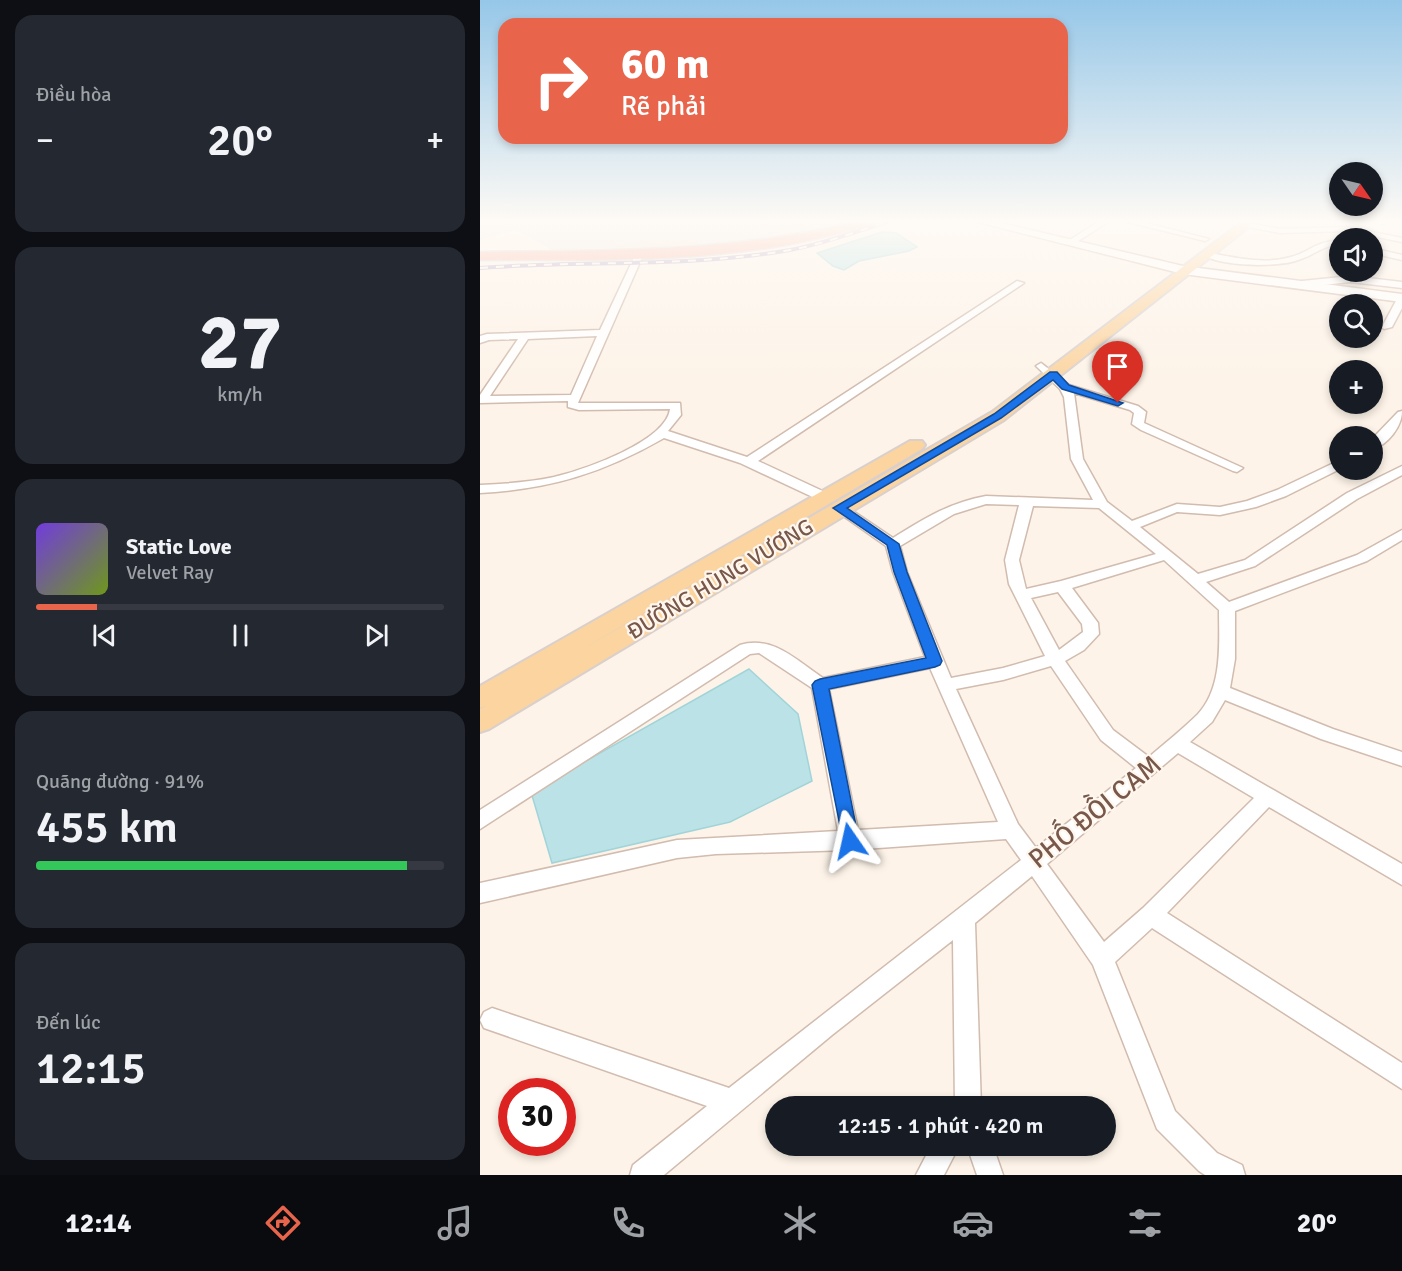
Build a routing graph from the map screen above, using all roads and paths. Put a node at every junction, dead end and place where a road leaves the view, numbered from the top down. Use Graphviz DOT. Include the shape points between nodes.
graph roads {
  1 [pos="628,277"];
  2 [pos="1163,277"];
  3 [pos="1262,277"];
  4 [pos="1020,283"];
  5 [pos="1302,284"];
  6 [pos="1402,285"];
  7 [pos="1402,298"];
  8 [pos="1388,327"];
  9 [pos="605,333"];
  10 [pos="524,337"];
  11 [pos="480,340"];
  12 [pos="1053,376"];
  13 [pos="575,398"];
  14 [pos="481,400"];
  15 [pos="1402,414"];
  16 [pos="662,434"];
  17 [pos="1383,436"];
  18 [pos="750,461"];
  19 [pos="1237,468"];
  20 [pos="1329,470"];
  21 [pos="1402,470"];
  22 [pos="480,489"];
  23 [pos="1027,501"];
  24 [pos="831,503"];
  25 [pos="1102,504"];
  26 [pos="1131,526"];
  27 [pos="1402,534"];
  28 [pos="893,544"];
  29 [pos="1167,555"];
  30 [pos="1196,579"];
  31 [pos="1062,586"];
  32 [pos="1020,595"];
  33 [pos="1227,608"];
  34 [pos="601,639"];
  35 [pos="1056,660"];
  36 [pos="935,661"];
  37 [pos="820,685"];
  38 [pos="946,685"];
  39 [pos="1221,691"];
  40 [pos="480,698"];
  41 [pos="480,722"];
  42 [pos="1178,744"];
  43 [pos="1402,759"];
  44 [pos="1149,768"];
  45 [pos="1267,797"];
  46 [pos="480,819"];
  47 [pos="1011,830"];
  48 [pos="850,841"];
  49 [pos="1032,862"];
  50 [pos="1402,875"];
  51 [pos="480,893"];
  52 [pos="1151,915"];
  53 [pos="964,920"];
  54 [pos="1102,958"];
  55 [pos="492,1020"];
  56 [pos="1402,1077"];
  57 [pos="968,1096"];
  58 [pos="733,1102"];
  59 [pos="940,1156"];
  60 [pos="983,1156"];
  61 [pos="644,1175"];
  62 [pos="929,1175"];
  63 [pos="990,1175"];
  64 [pos="1232,1175"];
  1 -- 9 [label="street"];
  2 -- 12 [label="main road, ĐƯỜNG HÙNG VƯƠNG"];
  3 -- 5 [label="street"];
  4 -- 18 [label="street"];
  5 -- 6 [label="street" via="1351,279"];
  5 -- 7 [label="street"];
  7 -- 8 [label="street"];
  9 -- 10 [label="street"];
  9 -- 13 [label="street"];
  10 -- 11 [label="street"];
  10 -- 14 [label="street"];
  12 -- 19 [label="street" via="1134,408 1140,412 1138,424"];
  12 -- 24 [label="main road, ĐƯỜNG HÙNG VƯƠNG" via="998,416"];
  12 -- 25 [label="street" via="1070,397 1077,459"];
  13 -- 14 [label="street"];
  13 -- 16 [label="street" via="572,405 579,407 676,405 675,415"];
  15 -- 17 [label="street"];
  16 -- 18 [label="street" via="705,444"];
  16 -- 22 [label="street" via="628,454 573,477 526,487"];
  18 -- 24 [label="street"];
  20 -- 26 [label="street" via="1254,503 1218,511 1183,507"];
  21 -- 30 [label="street" via="1352,496 1250,563"];
  23 -- 25 [label="street"];
  23 -- 28 [label="street" via="968,502"];
  23 -- 32 [label="street" via="1012,560"];
  24 -- 28 [label="street"];
  24 -- 34 [label="main road, ĐƯỜNG HÙNG VƯƠNG"];
  25 -- 26 [label="street"];
  26 -- 29 [label="street"];
  27 -- 33 [label="street" via="1362,558"];
  28 -- 36 [label="street"];
  29 -- 30 [label="street"];
  29 -- 31 [label="street"];
  30 -- 33 [label="street"];
  31 -- 32 [label="street"];
  31 -- 35 [label="street" via="1090,623 1091,634 1084,643"];
  32 -- 35 [label="street"];
  33 -- 39 [label="street, PHỐ ĐỒI CAM" via="1227,659"];
  34 -- 40 [label="main road, ĐƯỜNG HÙNG VƯƠNG"];
  34 -- 41 [label="main road, ĐƯỜNG HÙNG VƯƠNG"];
  35 -- 38 [label="street"];
  35 -- 44 [label="street" via="1107,735"];
  36 -- 37 [label="street"];
  36 -- 38 [label="street"];
  37 -- 46 [label="street" via="768,649 746,649"];
  37 -- 48 [label="street"];
  38 -- 47 [label="street"];
  39 -- 42 [label="street, PHỐ ĐỒI CAM" via="1206,717"];
  39 -- 43 [label="street"];
  42 -- 44 [label="street, PHỐ ĐỒI CAM"];
  42 -- 45 [label="street"];
  44 -- 49 [label="street, PHỐ ĐỒI CAM"];
  45 -- 50 [label="street"];
  45 -- 52 [label="street"];
  47 -- 48 [label="street"];
  47 -- 49 [label="street"];
  48 -- 51 [label="street" via="677,849"];
  49 -- 53 [label="street, PHỐ ĐỒI CAM"];
  49 -- 54 [label="street"];
  52 -- 54 [label="street"];
  52 -- 56 [label="street"];
  53 -- 57 [label="street"];
  53 -- 58 [label="street, PHỐ ĐỒI CAM"];
  54 -- 64 [label="street" via="1166,1120 1208,1162"];
  55 -- 58 [label="street"];
  58 -- 61 [label="street, PHỐ ĐỒI CAM"];
  59 -- 62 [label="street"];
  60 -- 63 [label="street"];
}
